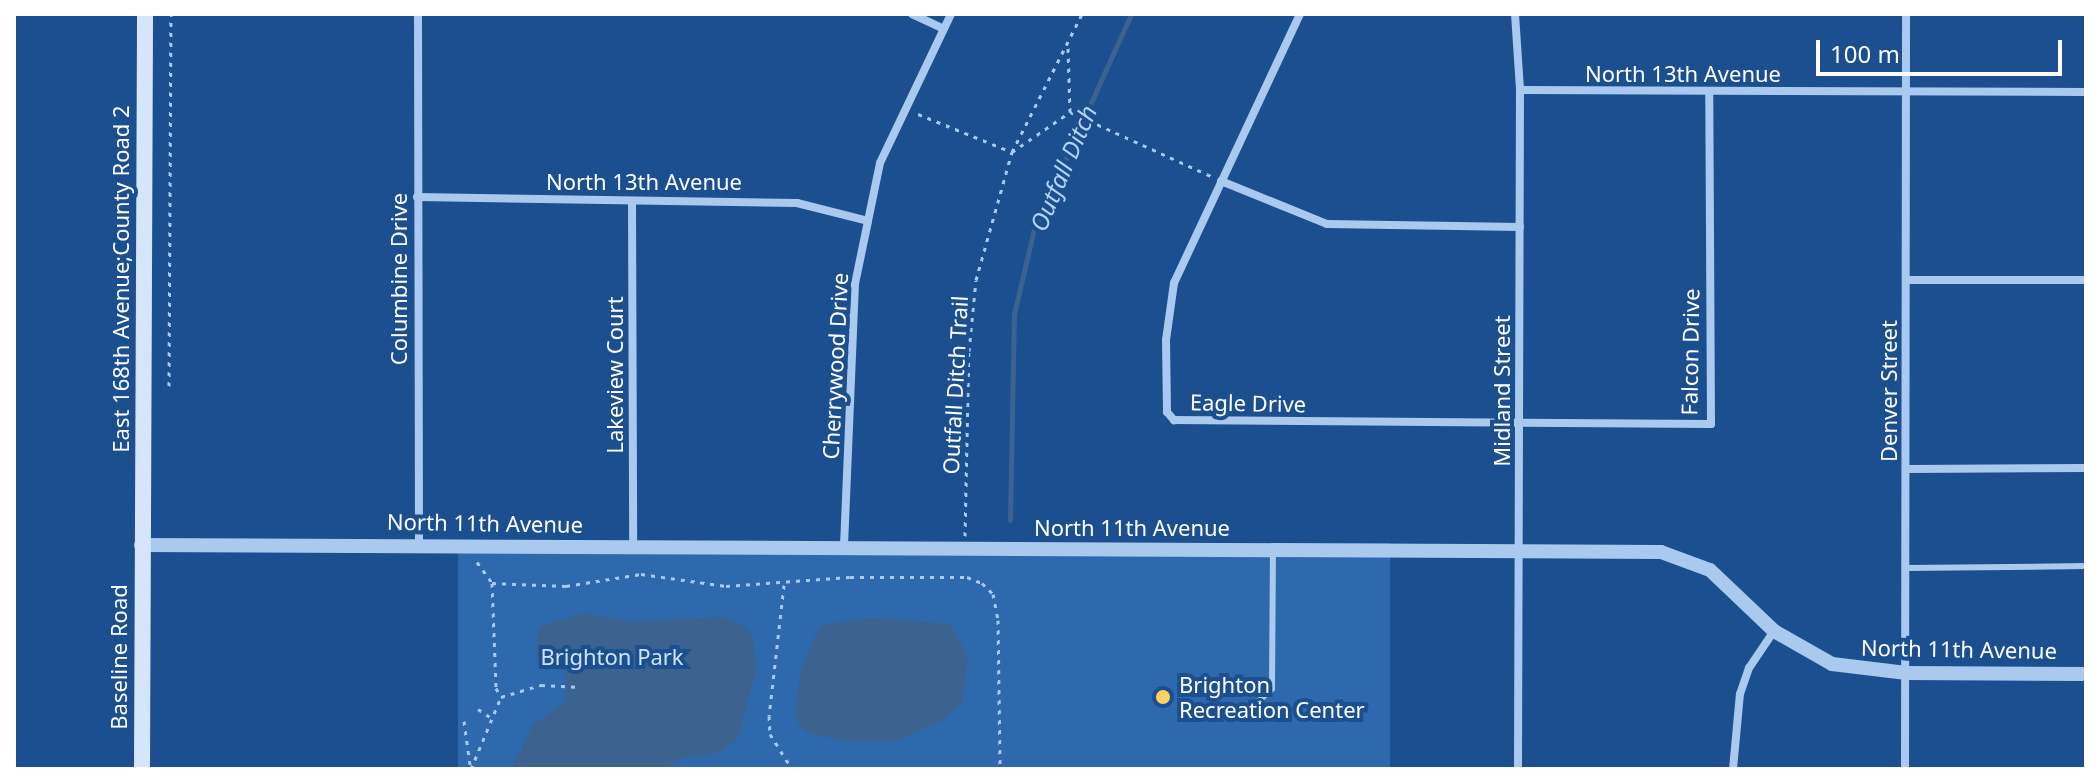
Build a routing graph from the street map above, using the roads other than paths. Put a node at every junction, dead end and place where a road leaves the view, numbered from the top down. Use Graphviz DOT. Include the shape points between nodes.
graph roads {
  1 [pos="145,14"];
  2 [pos="418,14"];
  3 [pos="912,14"];
  4 [pos="951,14"];
  5 [pos="1300,14"];
  6 [pos="1515,14"];
  7 [pos="1906,14"];
  8 [pos="944,29"];
  9 [pos="1520,90"];
  10 [pos="1907,92"];
  11 [pos="2086,92"];
  12 [pos="1709,93"];
  13 [pos="1221,181"];
  14 [pos="417,197"];
  15 [pos="632,203"];
  16 [pos="868,221"];
  17 [pos="1520,227"];
  18 [pos="1907,280"];
  19 [pos="2086,280"];
  20 [pos="1519,423"];
  21 [pos="2086,468"];
  22 [pos="1907,469"];
  23 [pos="419,543"];
  24 [pos="141,545"];
  25 [pos="633,546"];
  26 [pos="844,546"];
  27 [pos="1273,550"];
  28 [pos="1520,550"];
  29 [pos="2086,566"];
  30 [pos="1905,568"];
  31 [pos="1774,631"];
  32 [pos="1906,673"];
  33 [pos="2086,674"];
  34 [pos="1246,713"];
  35 [pos="142,769"];
  36 [pos="1518,769"];
  37 [pos="1733,769"];
  38 [pos="1905,769"];
  1 -- 24 [label="main road, East 168th Avenue;County Road 2"];
  2 -- 14 [label="street, Columbine Drive"];
  3 -- 8 [label="street"];
  4 -- 8 [label="street, Cherrywood Drive"];
  5 -- 13 [label="street, Eagle Drive"];
  6 -- 9 [label="street, Midland Street"];
  7 -- 10 [label="street, Denver Street"];
  8 -- 16 [label="street, Cherrywood Drive" via="880,163"];
  9 -- 12 [label="street, North 13th Avenue"];
  9 -- 17 [label="street, Midland Street"];
  10 -- 11 [label="street, North 13th Avenue"];
  10 -- 12 [label="street, North 13th Avenue"];
  10 -- 18 [label="street, Denver Street"];
  12 -- 20 [label="street, Falcon Drive" via="1711,424"];
  13 -- 17 [label="street" via="1327,224"];
  13 -- 20 [label="street, Eagle Drive" via="1178,271 1170,302 1169,417"];
  14 -- 15 [label="street, North 13th Avenue"];
  14 -- 23 [label="street, Columbine Drive"];
  15 -- 16 [label="street, North 13th Avenue" via="797,203"];
  15 -- 25 [label="street, Lakeview Court"];
  16 -- 26 [label="street, Cherrywood Drive" via="855,284"];
  17 -- 20 [label="street, Midland Street"];
  18 -- 19 [label="street"];
  18 -- 22 [label="street, Denver Street"];
  20 -- 28 [label="street, Midland Street"];
  21 -- 22 [label="street"];
  22 -- 30 [label="street, Denver Street"];
  23 -- 24 [label="street, North 11th Avenue"];
  23 -- 25 [label="street, North 11th Avenue"];
  24 -- 35 [label="main road, Baseline Road"];
  25 -- 26 [label="street, North 11th Avenue"];
  26 -- 27 [label="street, North 11th Avenue"];
  27 -- 28 [label="street, North 11th Avenue"];
  27 -- 34 [label="lane" via="1272,689"];
  28 -- 31 [label="street, North 11th Avenue" via="1676,555 1710,570"];
  28 -- 36 [label="street, Midland Street"];
  29 -- 30 [label="lane"];
  30 -- 32 [label="street, Denver Street"];
  31 -- 32 [label="street, North 11th Avenue" via="1832,664"];
  31 -- 37 [label="street" via="1749,668 1740,694"];
  32 -- 33 [label="street, North 11th Avenue"];
  32 -- 38 [label="street, Denver Street"];
}
